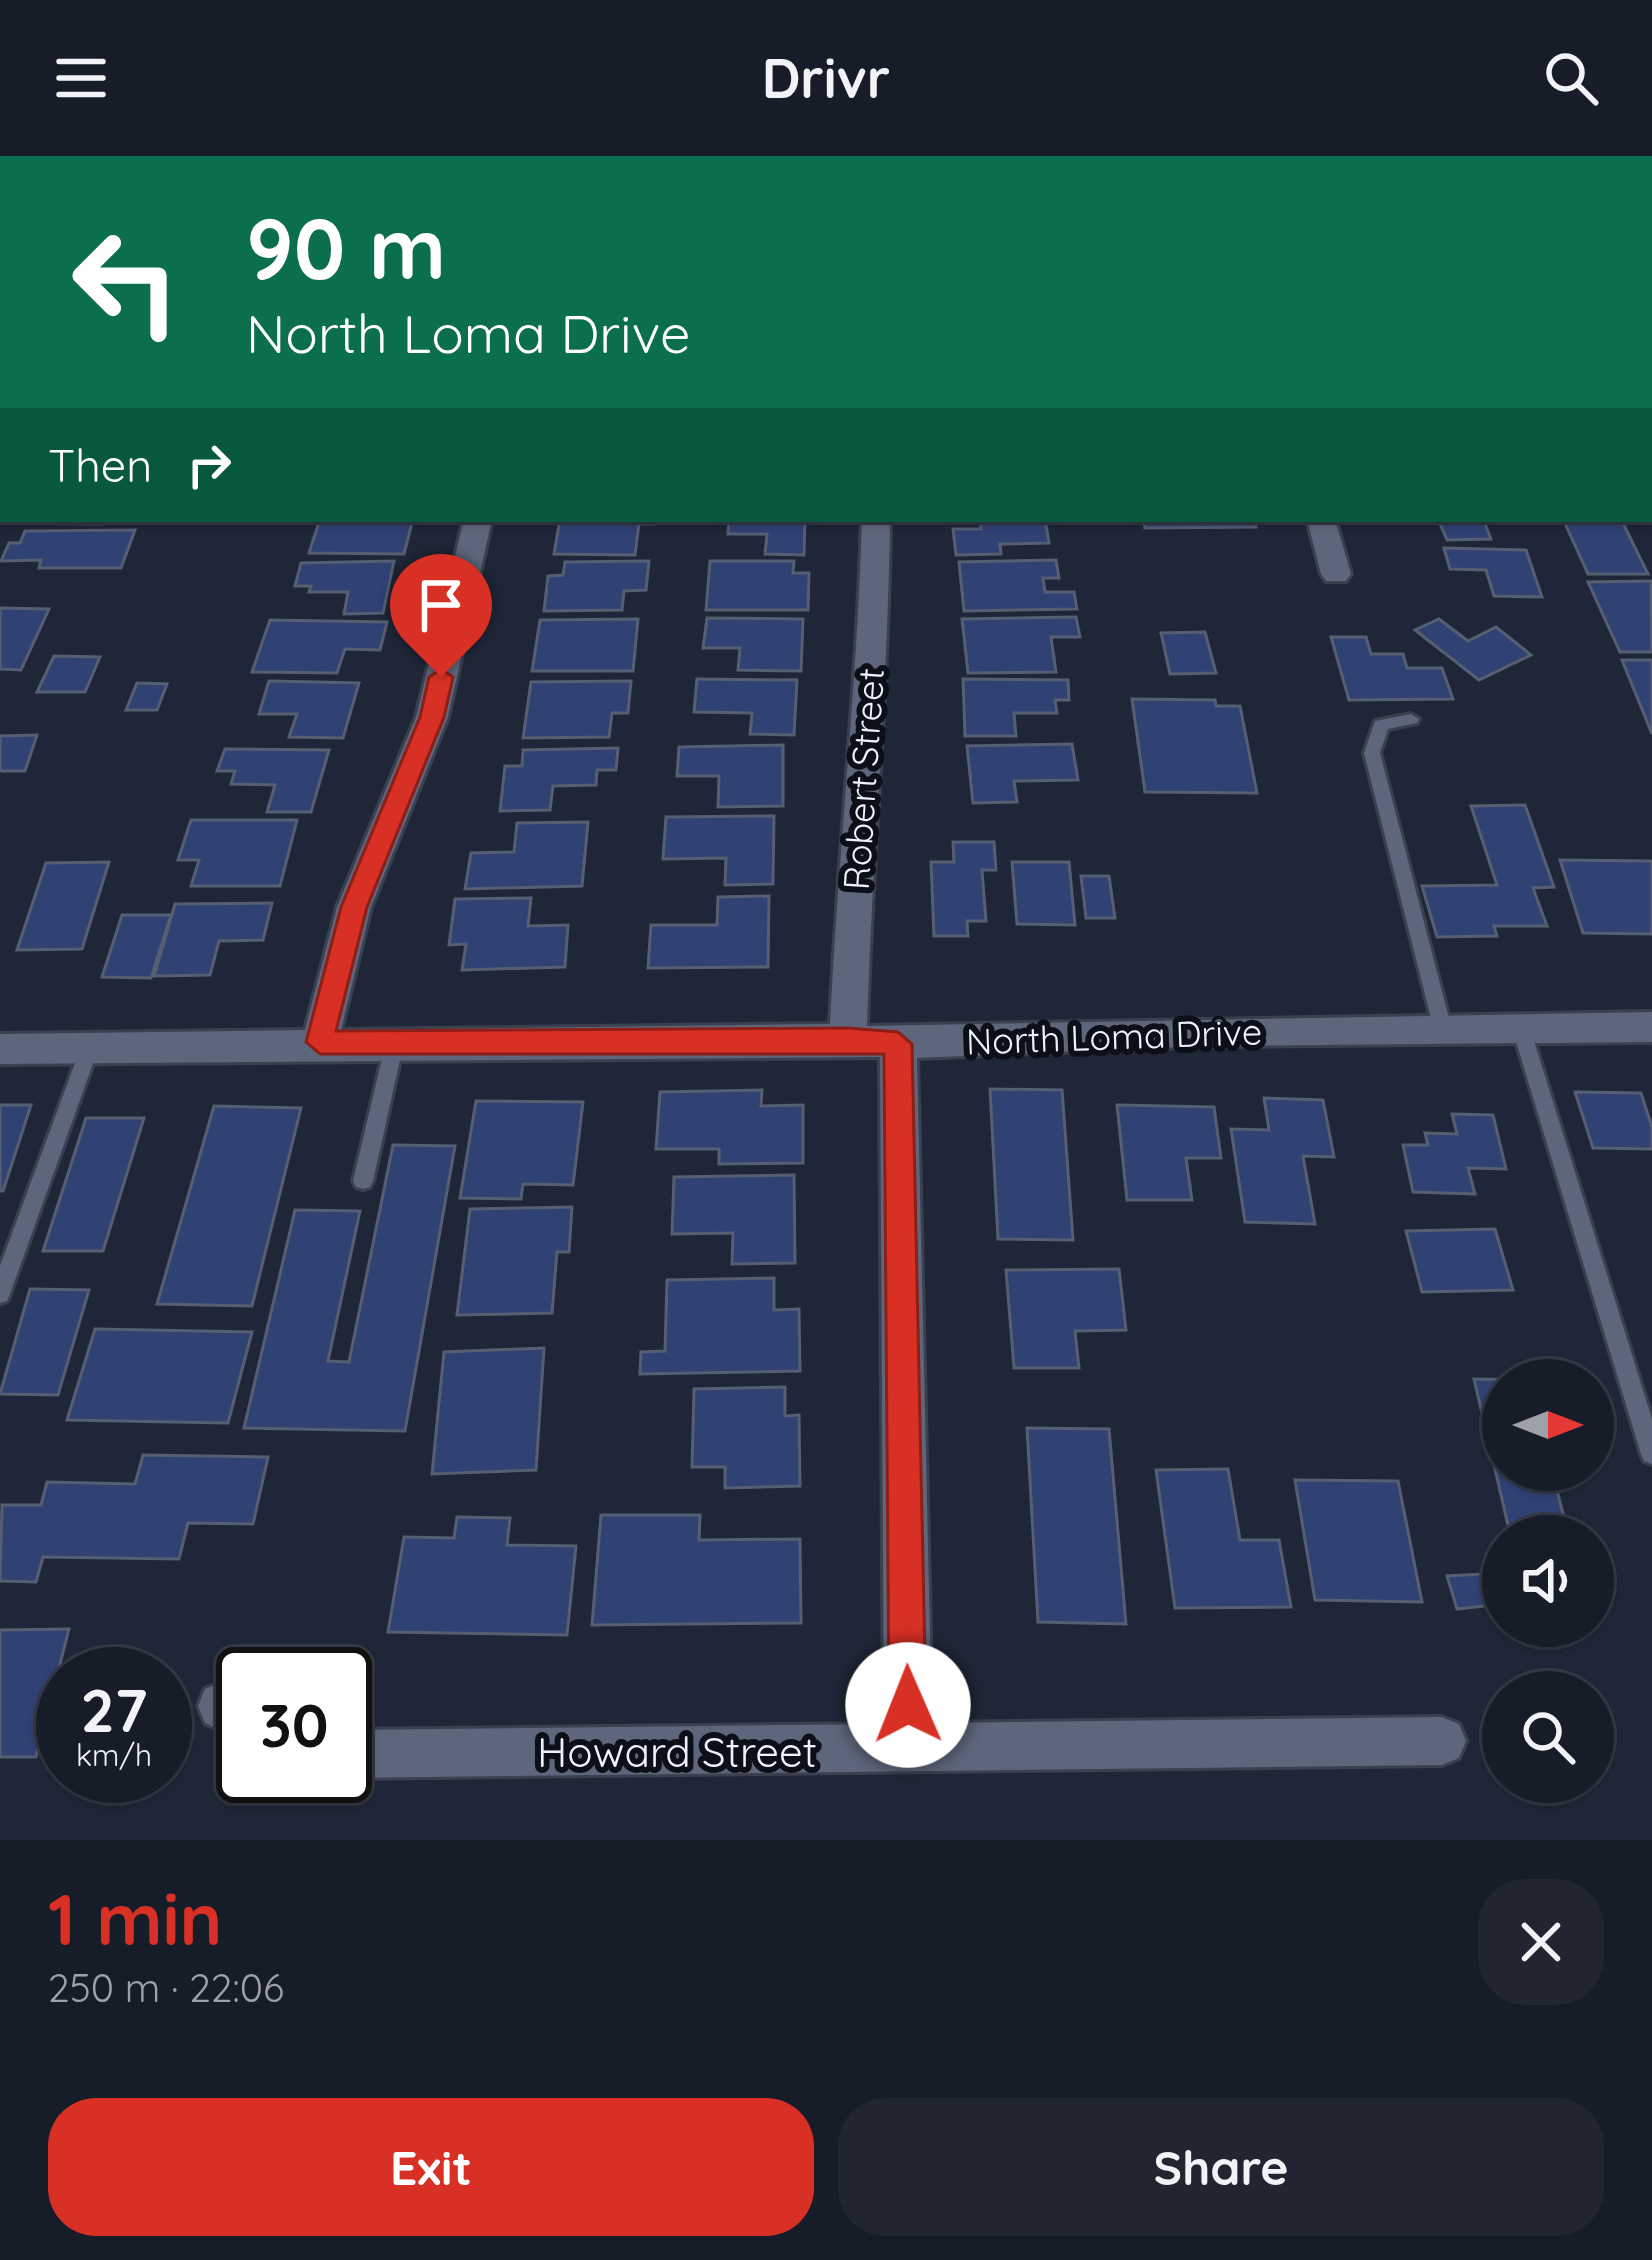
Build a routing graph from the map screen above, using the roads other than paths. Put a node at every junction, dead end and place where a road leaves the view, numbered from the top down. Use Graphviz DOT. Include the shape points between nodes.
graph roads {
  1 [pos="477,522"];
  2 [pos="876,522"];
  3 [pos="1322,522"];
  4 [pos="1336,574"];
  5 [pos="1411,719"];
  6 [pos="1652,1027"];
  7 [pos="1522,1028"];
  8 [pos="1443,1030"];
  9 [pos="848,1039"];
  10 [pos="320,1042"];
  11 [pos="395,1042"];
  12 [pos="898,1044"];
  13 [pos="89,1047"];
  14 [pos="0,1049"];
  15 [pos="363,1181"];
  16 [pos="0,1294"];
  17 [pos="1652,1454"];
  18 [pos="1442,1741"];
  19 [pos="908,1749"];
  20 [pos="372,1754"];
  1 -- 10 [label="street" via="432,717 354,907"];
  2 -- 9 [label="street, Robert Street"];
  3 -- 4 [label="street"];
  5 -- 8 [label="lane" via="1382,725 1372,753"];
  6 -- 7 [label="street, North Loma Drive"];
  7 -- 8 [label="street, North Loma Drive"];
  7 -- 17 [label="lane"];
  8 -- 12 [label="street, North Loma Drive"];
  9 -- 11 [label="street, North Loma Drive"];
  9 -- 12 [label="street, North Loma Drive"];
  10 -- 11 [label="street, North Loma Drive"];
  10 -- 13 [label="street, North Loma Drive"];
  11 -- 15 [label="lane"];
  12 -- 19 [label="street"];
  13 -- 14 [label="street, North Loma Drive"];
  13 -- 16 [label="lane"];
  18 -- 19 [label="street, Howard Street"];
  19 -- 20 [label="street, Howard Street"];
}
